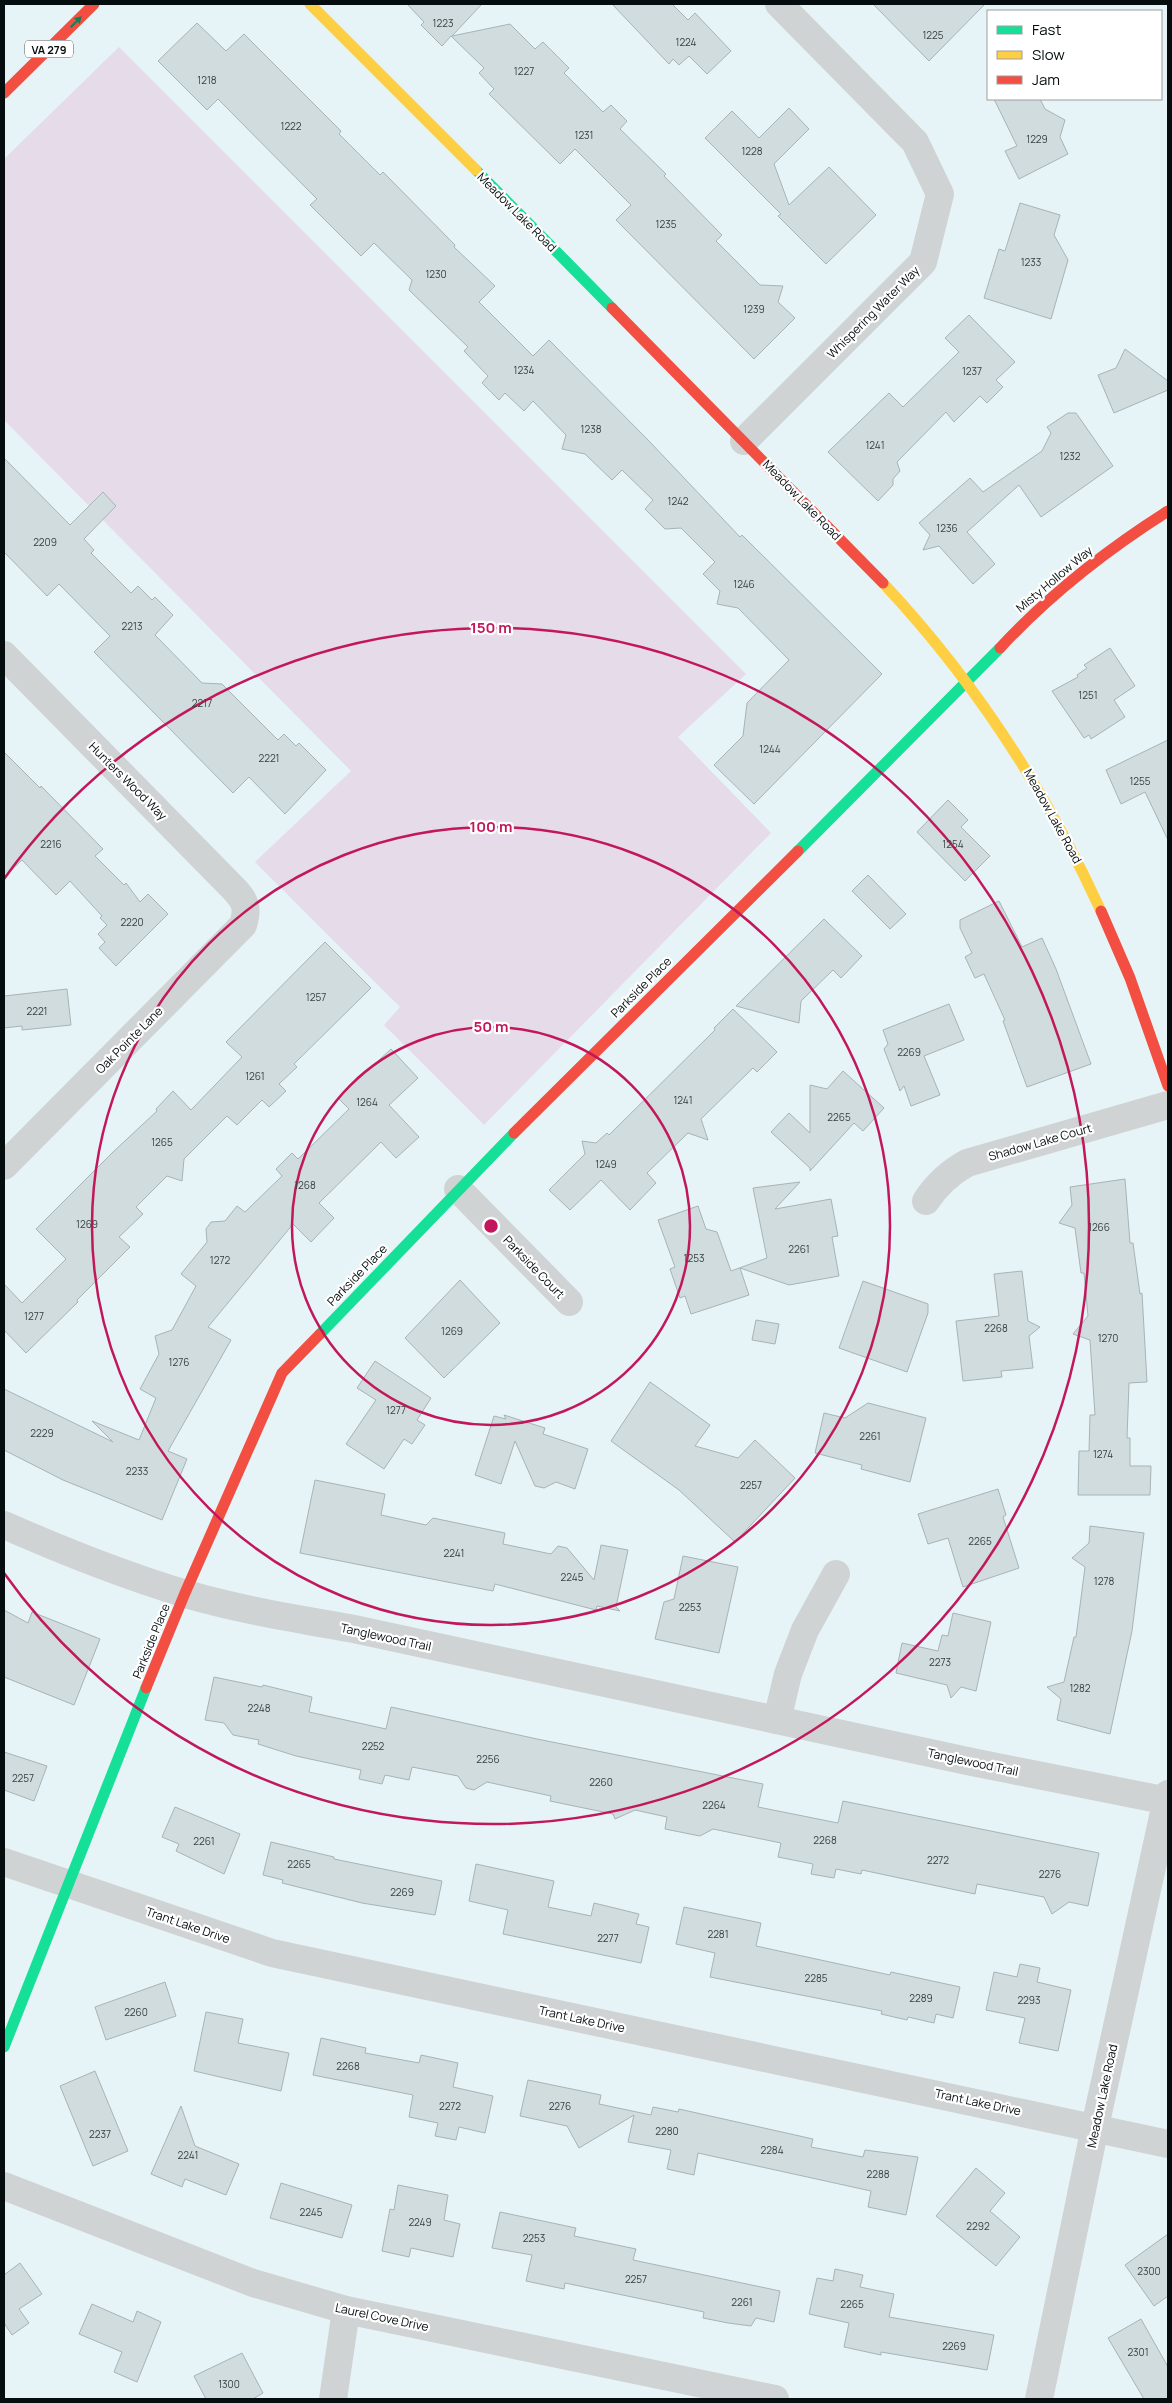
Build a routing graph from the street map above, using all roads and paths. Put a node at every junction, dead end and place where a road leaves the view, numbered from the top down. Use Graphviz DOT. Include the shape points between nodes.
graph roads {
  1 [pos="94,4"];
  2 [pos="310,4"];
  3 [pos="779,4"];
  4 [pos="4,94"];
  5 [pos="744,441"];
  6 [pos="1168,511"];
  7 [pos="4,655"];
  8 [pos="968,682"];
  9 [pos="248,910"];
  10 [pos="1168,1086"];
  11 [pos="1168,1105"];
  12 [pos="9,1150"];
  13 [pos="458,1189"];
  14 [pos="926,1201"];
  15 [pos="569,1302"];
  16 [pos="4,1525"];
  17 [pos="836,1574"];
  18 [pos="186,1594"];
  19 [pos="777,1720"];
  20 [pos="1168,1799"];
  21 [pos="4,1862"];
  22 [pos="67,1884"];
  23 [pos="4,2047"];
  24 [pos="1095,2127"];
  25 [pos="1168,2144"];
  26 [pos="4,2186"];
  27 [pos="346,2310"];
  28 [pos="698,2391"];
  29 [pos="333,2399"];
  30 [pos="775,2399"];
  31 [pos="1039,2399"];
  4 -- 1 [label="street, VA 279, one-way"];
  2 -- 5 [label="street, Meadow Lake Road"];
  3 -- 5 [label="street, Whispering Water Way" via="915,142 940,194 923,262"];
  5 -- 8 [label="street, Meadow Lake Road" via="895,596"];
  6 -- 8 [label="street, Misty Hollow Way" via="1119,542 1019,627"];
  7 -- 9 [label="street, Hunters Wood Way" via="235,890"];
  8 -- 10 [label="street, Meadow Lake Road" via="1014,747 1058,822 1095,895 1127,970"];
  8 -- 13 [label="street, Parkside Place"];
  9 -- 12 [label="street, Oak Pointe Lane" via="243,925"];
  11 -- 14 [label="street, Shadow Lake Court" via="967,1164 936,1185"];
  13 -- 15 [label="street, Parkside Court"];
  13 -- 18 [label="street, Parkside Place" via="282,1373"];
  16 -- 18 [label="street, Tanglewood Trail" via="73,1555"];
  17 -- 19 [label="street" via="805,1630 788,1674"];
  18 -- 19 [label="street, Tanglewood Trail"];
  18 -- 22 [label="street, Parkside Place"];
  19 -- 20 [label="street, Tanglewood Trail"];
  20 -- 24 [label="street, Meadow Lake Road"];
  21 -- 22 [label="street, Trant Lake Drive"];
  22 -- 23 [label="street, Parkside Place"];
  22 -- 24 [label="street, Trant Lake Drive" via="272,1953"];
  24 -- 25 [label="street, Trant Lake Drive"];
  24 -- 31 [label="street, Meadow Lake Road"];
  26 -- 27 [label="street, Laurel Cove Drive" via="253,2283"];
  27 -- 28 [label="street, Laurel Cove Drive"];
  27 -- 29 [label="street"];
  28 -- 30 [label="street, Laurel Cove Drive"];
}
